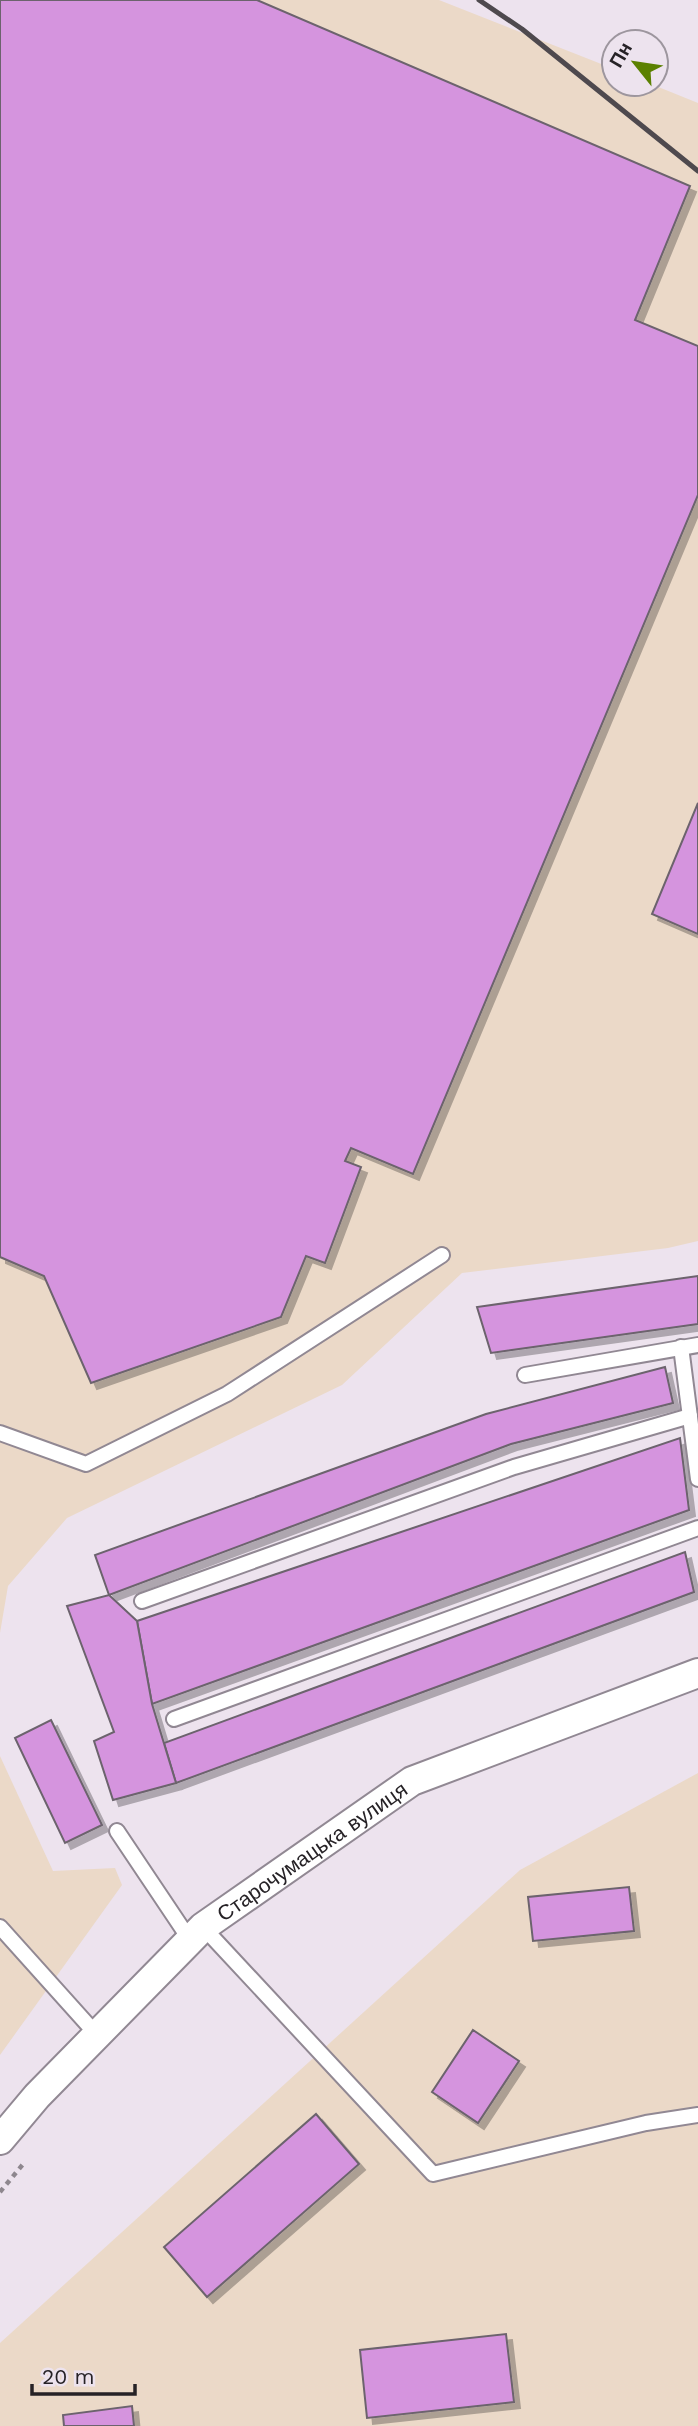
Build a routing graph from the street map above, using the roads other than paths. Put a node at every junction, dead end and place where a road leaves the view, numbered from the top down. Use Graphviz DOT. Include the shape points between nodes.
graph roads {
  1 [pos="442,1255"];
  2 [pos="698,1345"];
  3 [pos="681,1347"];
  4 [pos="525,1375"];
  5 [pos="690,1416"];
  6 [pos="0,1433"];
  7 [pos="698,1472"];
  8 [pos="698,1479"];
  9 [pos="698,1528"];
  10 [pos="142,1601"];
  11 [pos="698,1674"];
  12 [pos="174,1718"];
  13 [pos="117,1831"];
  14 [pos="0,1927"];
  15 [pos="197,1934"];
  16 [pos="97,2035"];
  17 [pos="698,2115"];
  18 [pos="0,2140"];
  1 -- 6 [label="lane" via="227,1394 86,1464"];
  2 -- 3 [label="lane"];
  3 -- 4 [label="lane"];
  3 -- 5 [label="lane"];
  5 -- 7 [label="lane"];
  5 -- 10 [label="lane" via="514,1467"];
  7 -- 8 [label="lane"];
  9 -- 12 [label="lane"];
  11 -- 15 [label="street, Старочумацька вулиця" via="412,1781"];
  13 -- 15 [label="lane"];
  14 -- 16 [label="lane"];
  15 -- 16 [label="street, Старочумацька вулиця"];
  15 -- 17 [label="lane" via="433,2174"];
  16 -- 18 [label="street, Старочумацька вулиця"];
}
